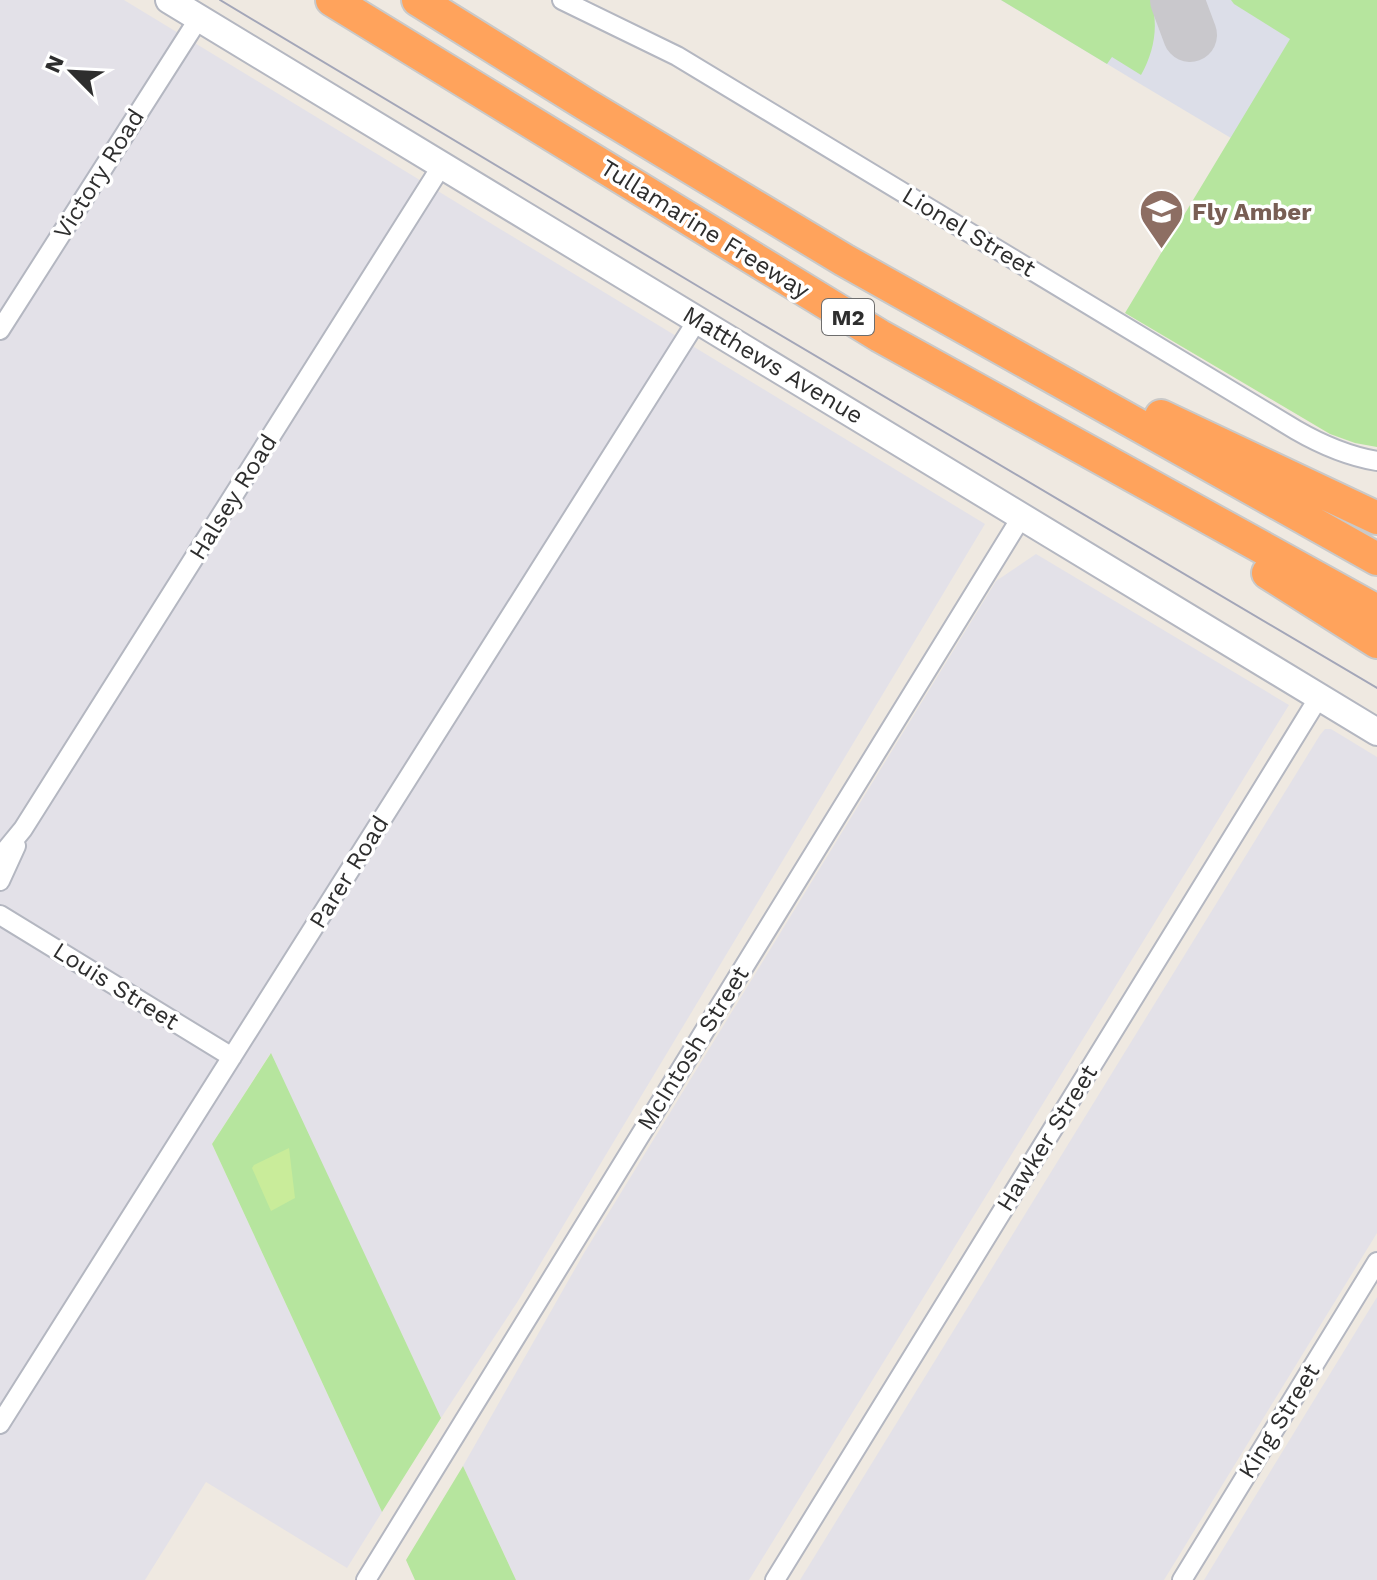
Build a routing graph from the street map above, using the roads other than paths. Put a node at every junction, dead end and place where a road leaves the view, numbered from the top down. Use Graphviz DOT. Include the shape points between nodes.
graph roads {
  1 [pos="169,0"];
  2 [pos="332,0"];
  3 [pos="418,0"];
  4 [pos="562,0"];
  5 [pos="199,18"];
  6 [pos="442,165"];
  7 [pos="901,293"];
  8 [pos="698,319"];
  9 [pos="0,330"];
  10 [pos="880,336"];
  11 [pos="1377,461"];
  12 [pos="1022,516"];
  13 [pos="1377,518"];
  14 [pos="1377,559"];
  15 [pos="1377,611"];
  16 [pos="1377,642"];
  17 [pos="1319,697"];
  18 [pos="1377,732"];
  19 [pos="23,829"];
  20 [pos="0,857"];
  21 [pos="0,881"];
  22 [pos="0,915"];
  23 [pos="232,1057"];
  24 [pos="1377,1262"];
  25 [pos="0,1424"];
  26 [pos="366,1580"];
  27 [pos="775,1580"];
  28 [pos="1182,1580"];
  1 -- 5 [label="main road, Matthews Avenue"];
  2 -- 10 [label="highway, Tullamarine Freeway / M2"];
  3 -- 7 [label="highway, Tullamarine Freeway / M2"];
  4 -- 11 [label="street, Lionel Street" via="677,56 1306,436"];
  5 -- 6 [label="main road, Matthews Avenue"];
  5 -- 9 [label="street, Victory Road"];
  6 -- 8 [label="main road, Matthews Avenue"];
  6 -- 19 [label="street, Halsey Road"];
  7 -- 13 [label="highway"];
  7 -- 14 [label="highway, Tullamarine Freeway / M2"];
  8 -- 12 [label="main road, Matthews Avenue"];
  8 -- 23 [label="street, Parer Road"];
  10 -- 15 [label="highway, Tullamarine Freeway / M2"];
  10 -- 16 [label="highway"];
  12 -- 17 [label="main road, Matthews Avenue"];
  12 -- 26 [label="street, McIntosh Street"];
  17 -- 18 [label="main road, Matthews Avenue"];
  17 -- 27 [label="street, Hawker Street"];
  19 -- 20 [label="street, Halsey Road"];
  19 -- 21 [label="street, Halsey Road"];
  22 -- 23 [label="street, Louis Street"];
  23 -- 25 [label="street, Parer Road"];
  24 -- 28 [label="street, King Street"];
}
